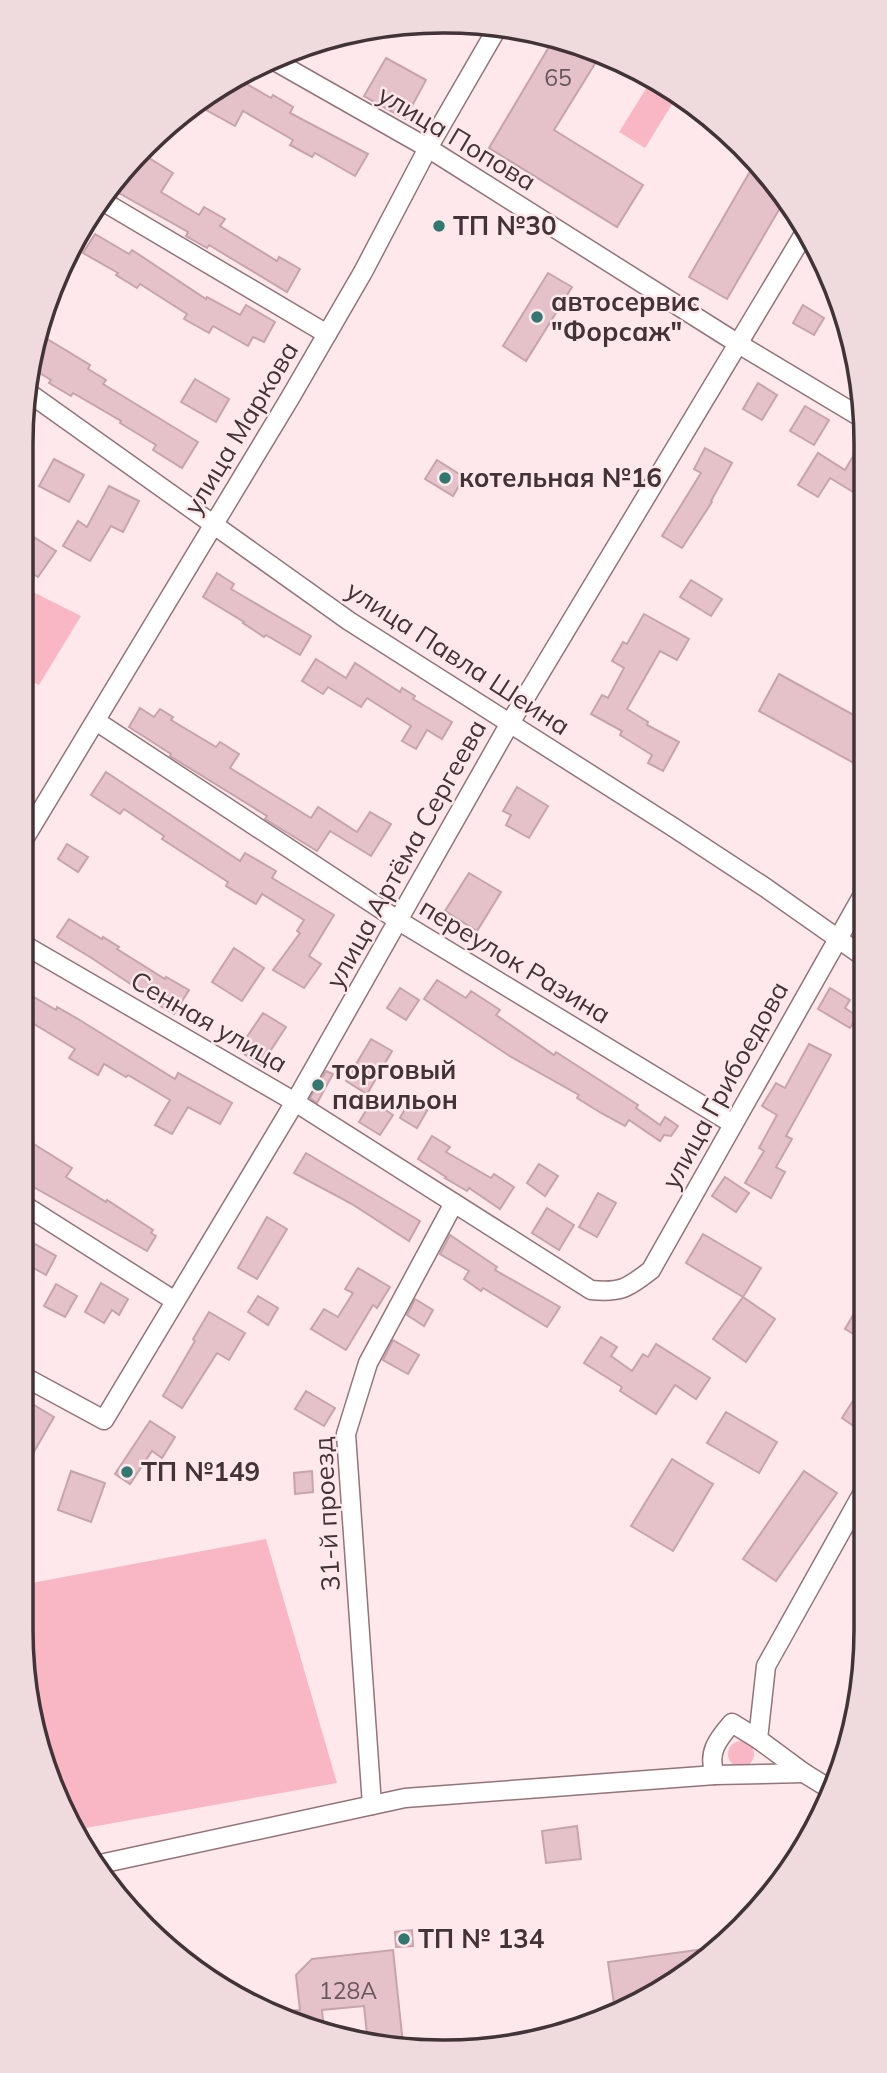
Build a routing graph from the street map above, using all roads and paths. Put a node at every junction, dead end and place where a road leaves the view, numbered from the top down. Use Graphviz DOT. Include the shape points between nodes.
graph roads {
  1 [pos="492,36"];
  2 [pos="284,66"];
  3 [pos="428,148"];
  4 [pos="110,205"];
  5 [pos="800,240"];
  6 [pos="327,334"];
  7 [pos="737,344"];
  8 [pos="36,398"];
  9 [pos="852,412"];
  10 [pos="213,526"];
  11 [pos="96,721"];
  12 [pos="510,723"];
  13 [pos="33,824"];
  14 [pos="854,910"];
  15 [pos="399,921"];
  16 [pos="837,940"];
  17 [pos="33,950"];
  18 [pos="854,951"];
  19 [pos="295,1102"];
  20 [pos="733,1124"];
  21 [pos="454,1203"];
  22 [pos="33,1211"];
  23 [pos="621,1290"];
  24 [pos="175,1301"];
  25 [pos="33,1382"];
  26 [pos="854,1508"];
  27 [pos="758,1739"];
  28 [pos="804,1773"];
  29 [pos="715,1775"];
  30 [pos="823,1785"];
  31 [pos="372,1805"];
  32 [pos="106,1863"];
  1 -- 3 [label="street, улица Маркова"];
  2 -- 3 [label="street, улица Попова"];
  3 -- 6 [label="street, улица Маркова"];
  3 -- 7 [label="street, улица Попова"];
  4 -- 6 [label="street"];
  5 -- 7 [label="street, улица Артёма Сергеева"];
  6 -- 10 [label="street, улица Маркова"];
  7 -- 9 [label="street, улица Попова"];
  7 -- 12 [label="street, улица Артёма Сергеева"];
  8 -- 10 [label="street, улица Павла Шеина"];
  10 -- 11 [label="street, улица Маркова"];
  10 -- 12 [label="street, улица Павла Шеина" via="349,621"];
  11 -- 13 [label="street, улица Маркова"];
  11 -- 15 [label="street, переулок Разина"];
  12 -- 15 [label="street, улица Артёма Сергеева"];
  12 -- 16 [label="street, улица Павла Шеина" via="766,888"];
  14 -- 16 [label="street, улица Грибоедова"];
  15 -- 19 [label="street, улица Артёма Сергеева"];
  15 -- 20 [label="street, переулок Разина"];
  16 -- 18 [label="street, улица Павла Шеина"];
  16 -- 20 [label="street, улица Грибоедова"];
  17 -- 19 [label="street, Сенная улица"];
  19 -- 21 [label="street, Сенная улица"];
  19 -- 24 [label="street, улица Артёма Сергеева"];
  20 -- 23 [label="street, улица Грибоедова" via="651,1270"];
  21 -- 23 [label="street, Сенная улица" via="591,1290"];
  21 -- 31 [label="street, 31-й проезд" via="368,1363 346,1434"];
  22 -- 24 [label="street"];
  24 -- 25 [label="street, улица Артёма Сергеева" via="104,1420"];
  26 -- 27 [label="street" via="766,1665"];
  27 -- 28 [label="street"];
  27 -- 29 [label="street" via="732,1723 716,1741 711,1765"];
  28 -- 29 [label="street"];
  28 -- 30 [label="street"];
  29 -- 31 [label="street" via="405,1798"];
  31 -- 32 [label="street"];
}
